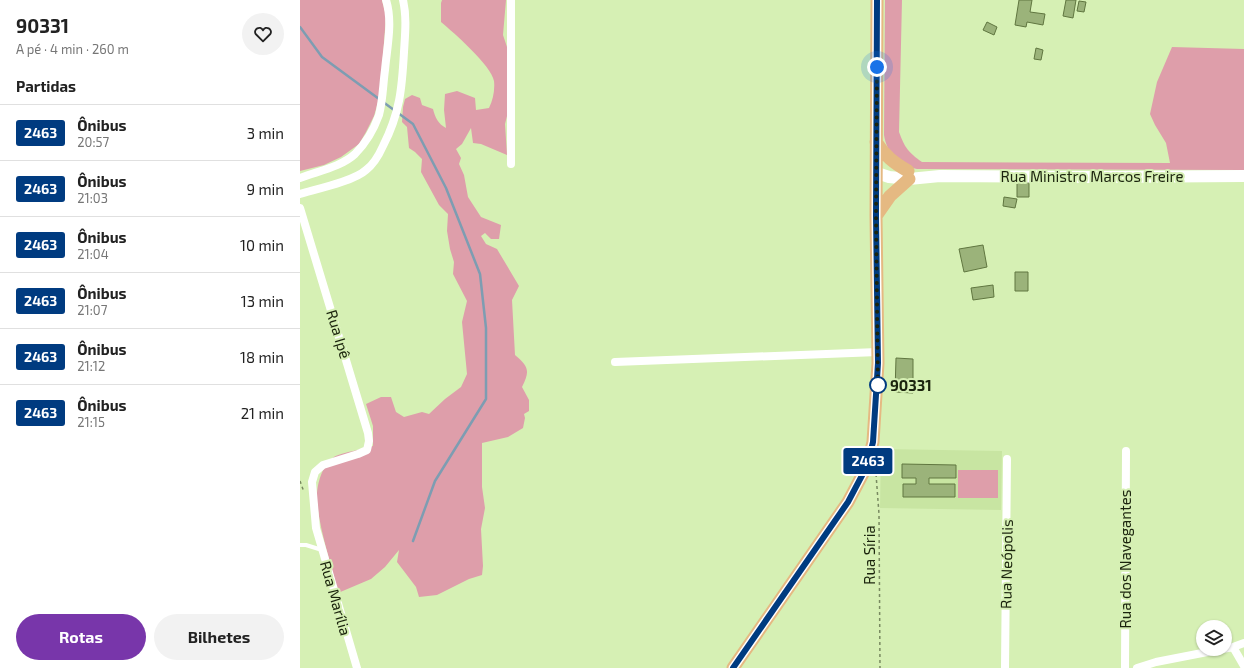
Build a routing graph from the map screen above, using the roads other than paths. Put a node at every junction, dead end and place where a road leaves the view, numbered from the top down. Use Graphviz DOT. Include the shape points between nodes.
graph roads {
  1 [pos="386,0"];
  2 [pos="403,0"];
  3 [pos="511,0"];
  4 [pos="877,0"];
  5 [pos="876,142"];
  6 [pos="511,164"];
  7 [pos="877,173"];
  8 [pos="909,175"];
  9 [pos="1244,176"];
  10 [pos="300,178"];
  11 [pos="300,194"];
  12 [pos="300,208"];
  13 [pos="876,216"];
  14 [pos="878,352"];
  15 [pos="615,362"];
  16 [pos="1126,451"];
  17 [pos="358,454"];
  18 [pos="1008,459"];
  19 [pos="300,545"];
  20 [pos="322,550"];
  21 [pos="1244,643"];
  22 [pos="1233,648"];
  23 [pos="1244,666"];
  24 [pos="357,668"];
  25 [pos="733,668"];
  26 [pos="1005,668"];
  27 [pos="1124,668"];
  28 [pos="1137,668"];
  1 -- 10 [label="street" via="389,22 381,106 373,129 356,153 336,166"];
  2 -- 11 [label="street" via="405,39 397,113 379,155 366,170 352,178"];
  3 -- 6 [label="street"];
  4 -- 5 [label="main road"];
  5 -- 7 [label="main road"];
  5 -- 8 [label="main road" via="886,156"];
  7 -- 8 [label="main road, Rua Ministro Marcos Freire" via="889,177"];
  7 -- 13 [label="main road"];
  8 -- 9 [label="main road, Rua Ministro Marcos Freire"];
  8 -- 13 [label="main road"];
  12 -- 17 [label="street, Rua Ipê" via="366,421 369,446 367,450"];
  13 -- 14 [label="main road"];
  14 -- 15 [label="street"];
  14 -- 25 [label="main road" via="873,442 867,466 848,502"];
  16 -- 27 [label="street, Rua dos Navegantes"];
  17 -- 20 [label="street, Rua Marília" via="323,465 315,472 312,482 316,528"];
  18 -- 26 [label="street, Rua Neópolis"];
  19 -- 20 [label="lane"];
  20 -- 24 [label="street, Rua Marília"];
  21 -- 22 [label="street"];
  22 -- 23 [label="street"];
  22 -- 28 [label="street"];
}
